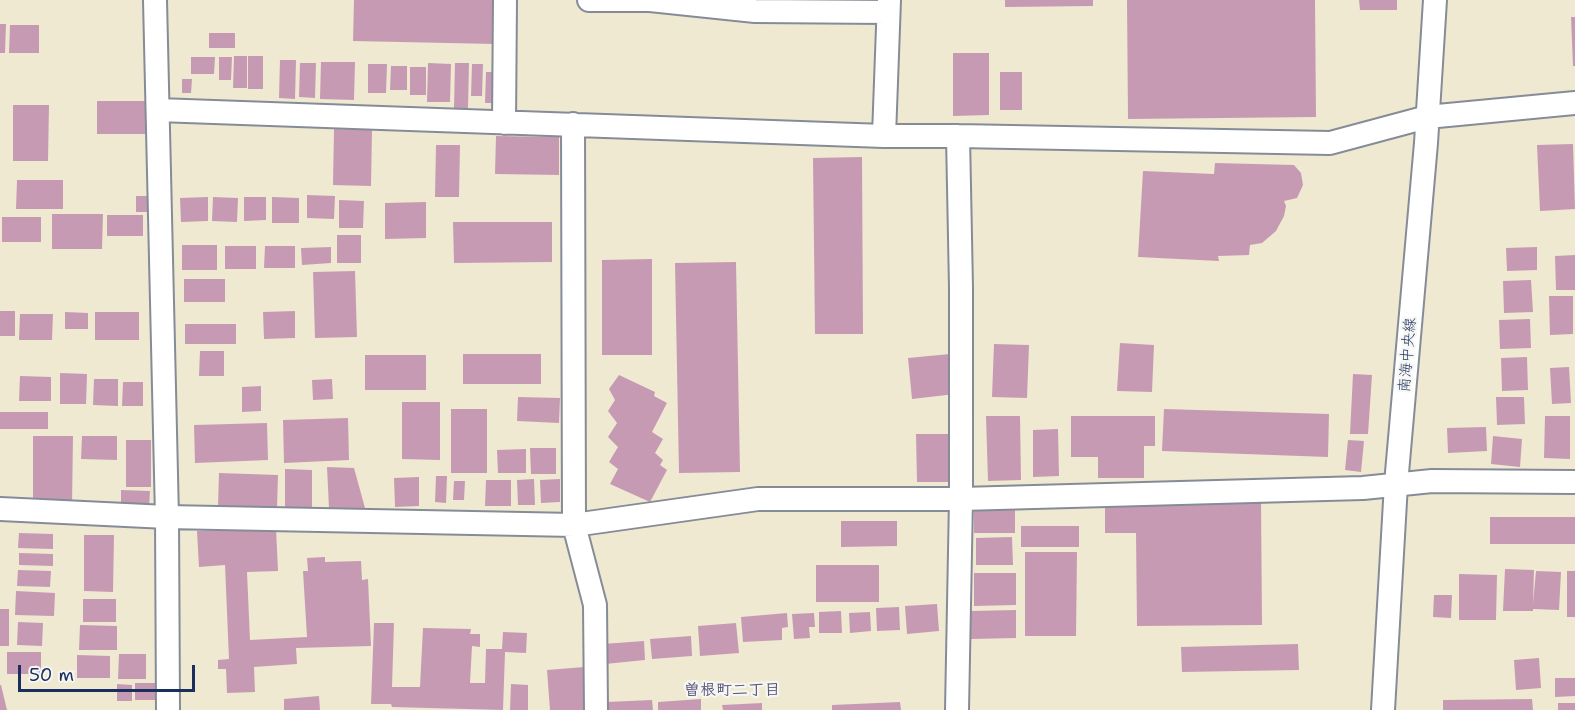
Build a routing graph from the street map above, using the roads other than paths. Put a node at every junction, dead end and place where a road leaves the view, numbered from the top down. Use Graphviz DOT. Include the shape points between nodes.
graph roads {
  1 [pos="155,0"];
  2 [pos="505,0"];
  3 [pos="589,0"];
  4 [pos="1435,0"];
  5 [pos="889,6"];
  6 [pos="1575,103"];
  7 [pos="158,110"];
  8 [pos="1427,117"];
  9 [pos="504,123"];
  10 [pos="573,124"];
  11 [pos="884,136"];
  12 [pos="958,136"];
  13 [pos="1575,482"];
  14 [pos="1396,484"];
  15 [pos="961,499"];
  16 [pos="0,509"];
  17 [pos="166,517"];
  18 [pos="574,525"];
  19 [pos="168,710"];
  20 [pos="596,710"];
  21 [pos="957,710"];
  22 [pos="1383,710"];
  1 -- 7 [label="street"];
  2 -- 9 [label="street"];
  3 -- 5 [label="street" via="650,0 755,11"];
  4 -- 8 [label="street, 南海中央線"];
  5 -- 11 [label="street"];
  6 -- 8 [label="street"];
  7 -- 9 [label="street"];
  7 -- 17 [label="street"];
  8 -- 12 [label="street" via="1330,143"];
  8 -- 14 [label="street, 南海中央線"];
  9 -- 10 [label="street"];
  10 -- 11 [label="street"];
  10 -- 18 [label="street"];
  11 -- 12 [label="street"];
  12 -- 15 [label="street"];
  13 -- 14 [label="street"];
  14 -- 15 [label="street"];
  14 -- 22 [label="street, 南海中央線"];
  15 -- 18 [label="street" via="758,500"];
  15 -- 21 [label="street"];
  16 -- 17 [label="street"];
  17 -- 18 [label="street"];
  17 -- 19 [label="street"];
  18 -- 20 [label="street" via="595,605"];
}
